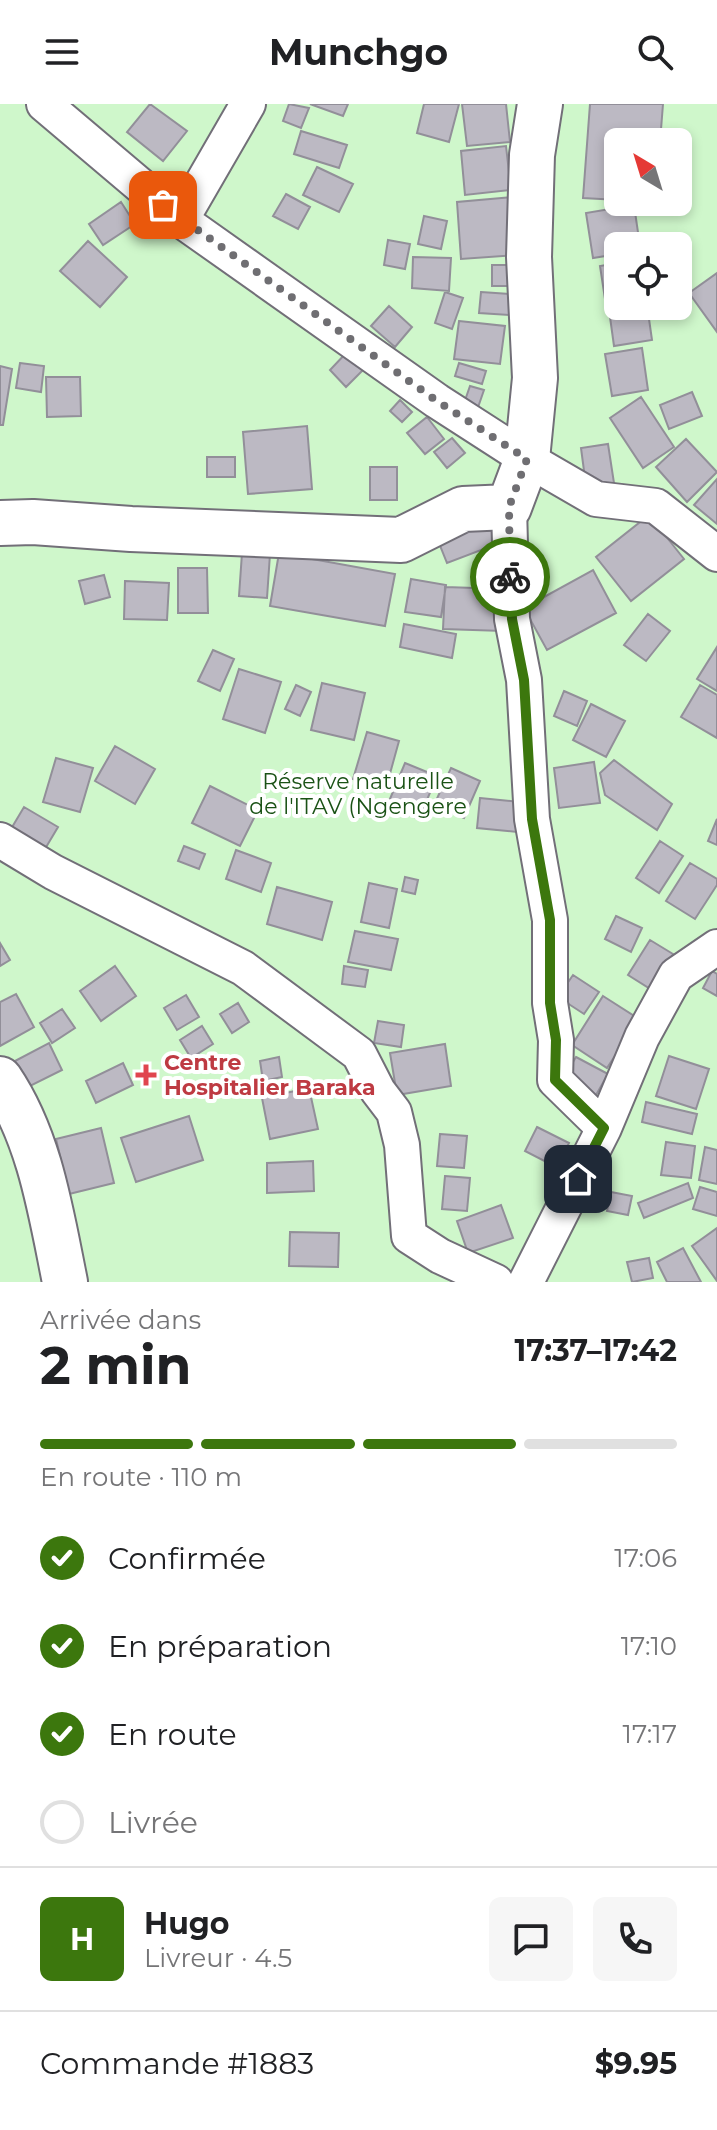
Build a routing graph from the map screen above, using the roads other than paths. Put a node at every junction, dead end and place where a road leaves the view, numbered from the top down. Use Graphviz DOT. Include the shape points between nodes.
graph roads {
  1 [pos="44,104"];
  2 [pos="248,104"];
  3 [pos="540,104"];
  4 [pos="181,220"];
  5 [pos="527,459"];
  6 [pos="509,507"];
  7 [pos="0,523"];
  8 [pos="717,554"];
  9 [pos="0,840"];
  10 [pos="717,947"];
  11 [pos="0,1079"];
  12 [pos="604,1128"];
  13 [pos="65,1282"];
  14 [pos="496,1282"];
  15 [pos="526,1282"];
  1 -- 4 [label="street"];
  2 -- 4 [label="street"];
  3 -- 5 [label="street" via="532,155 529,257 535,378"];
  4 -- 5 [label="street"];
  5 -- 6 [label="street"];
  5 -- 8 [label="street" via="596,499 656,506"];
  6 -- 7 [label="street" via="463,509 401,540"];
  6 -- 12 [label="street" via="512,619 524,680 532,819 550,920 555,1080"];
  9 -- 14 [label="street" via="243,968 359,1054 394,1112 409,1236"];
  10 -- 12 [label="street" via="676,975 642,1037"];
  11 -- 13 [label="street" via="15,1102 39,1166"];
  12 -- 15 [label="street"];
}
